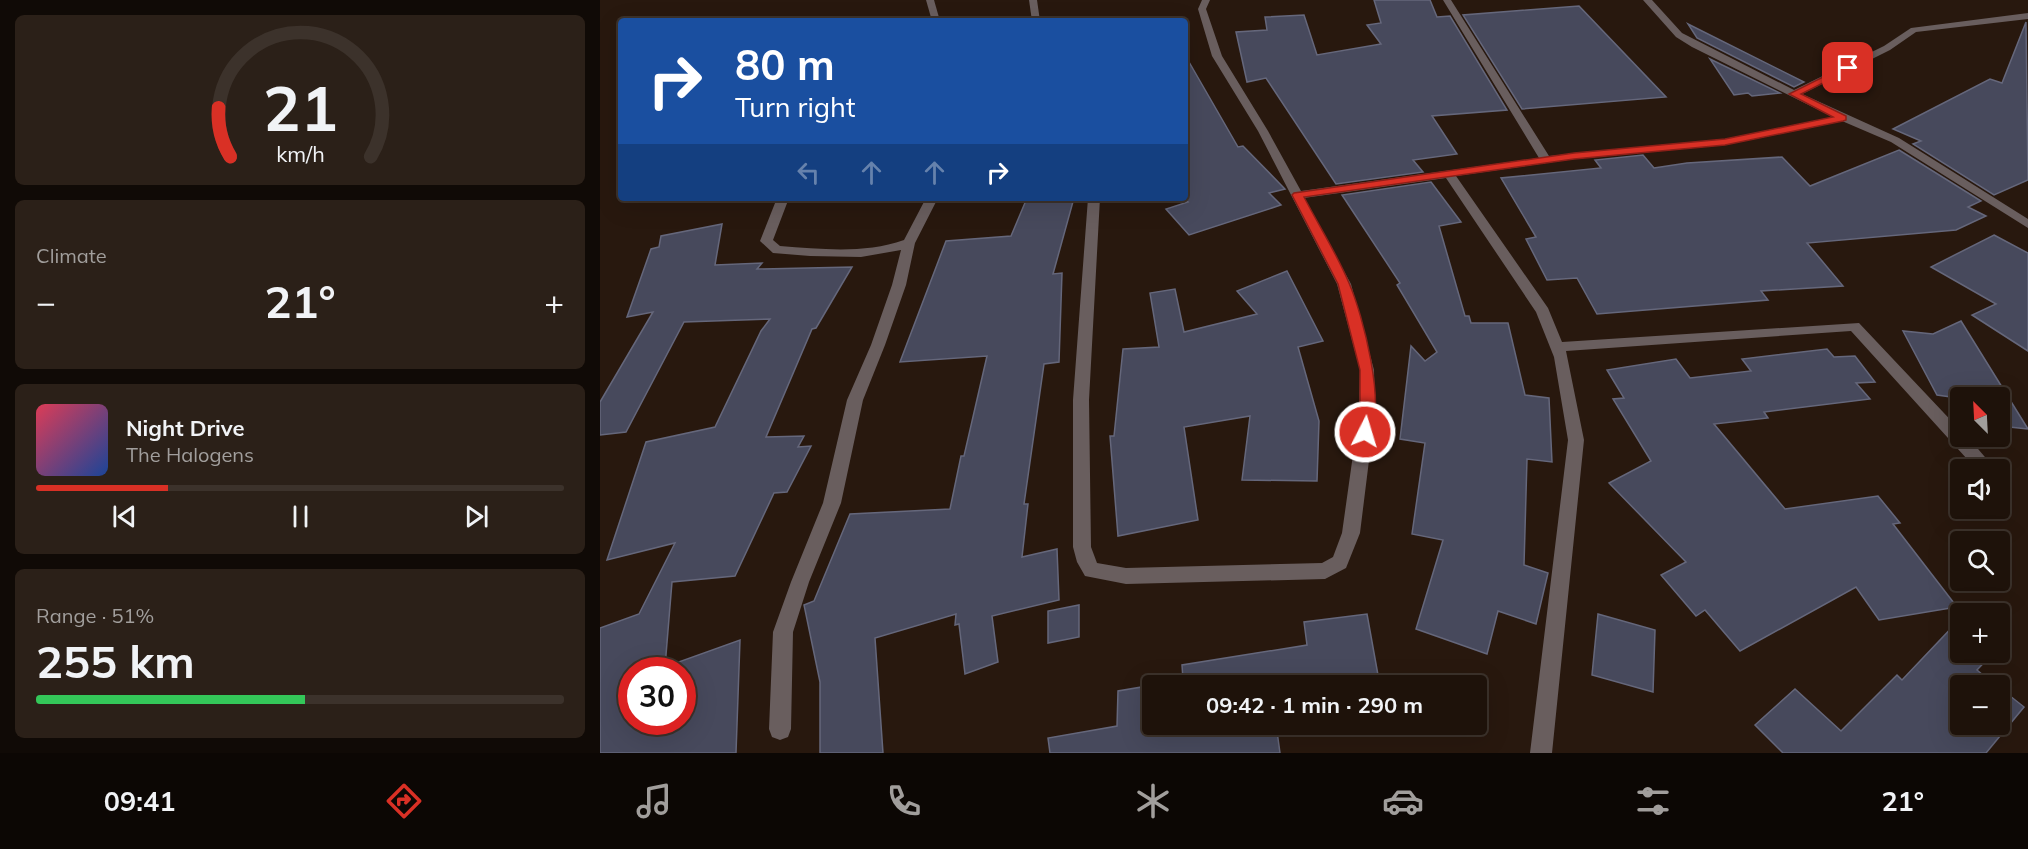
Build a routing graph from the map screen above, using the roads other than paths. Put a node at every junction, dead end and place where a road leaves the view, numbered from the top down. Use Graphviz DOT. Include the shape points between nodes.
graph roads {
  1 [pos="930,0"];
  2 [pos="1033,0"];
  3 [pos="1206,0"];
  4 [pos="1447,0"];
  5 [pos="1647,0"];
  6 [pos="2028,16"];
  7 [pos="935,18"];
  8 [pos="1036,18"];
  9 [pos="1794,94"];
  10 [pos="1843,118"];
  11 [pos="1546,160"];
  12 [pos="1449,174"];
  13 [pos="1298,195"];
  14 [pos="782,201"];
  15 [pos="930,201"];
  16 [pos="1094,201"];
  17 [pos="2026,220"];
  18 [pos="909,243"];
  19 [pos="1557,347"];
  20 [pos="1978,459"];
  21 [pos="780,729"];
  22 [pos="1541,753"];
  1 -- 7 [label="street"];
  2 -- 8 [label="street"];
  3 -- 13 [label="street" via="1202,9 1216,56"];
  4 -- 11 [label="street"];
  5 -- 9 [label="street" via="1679,35"];
  6 -- 9 [label="street" via="1914,30 1887,48"];
  9 -- 10 [label="street"];
  10 -- 11 [label="street" via="1725,142"];
  10 -- 17 [label="street" via="1895,140"];
  11 -- 12 [label="street"];
  12 -- 13 [label="street"];
  12 -- 19 [label="street" via="1543,311"];
  13 -- 16 [label="street" via="1344,284 1367,370 1367,412 1351,533 1340,562 1325,571 1126,576 1092,570 1086,562 1082,547 1081,400"];
  14 -- 18 [label="street" via="766,242 777,250 864,254"];
  15 -- 18 [label="street"];
  18 -- 21 [label="street" via="899,285 855,400 832,503 783,632"];
  19 -- 20 [label="street" via="1854,326"];
  19 -- 22 [label="street" via="1576,440"];
}
